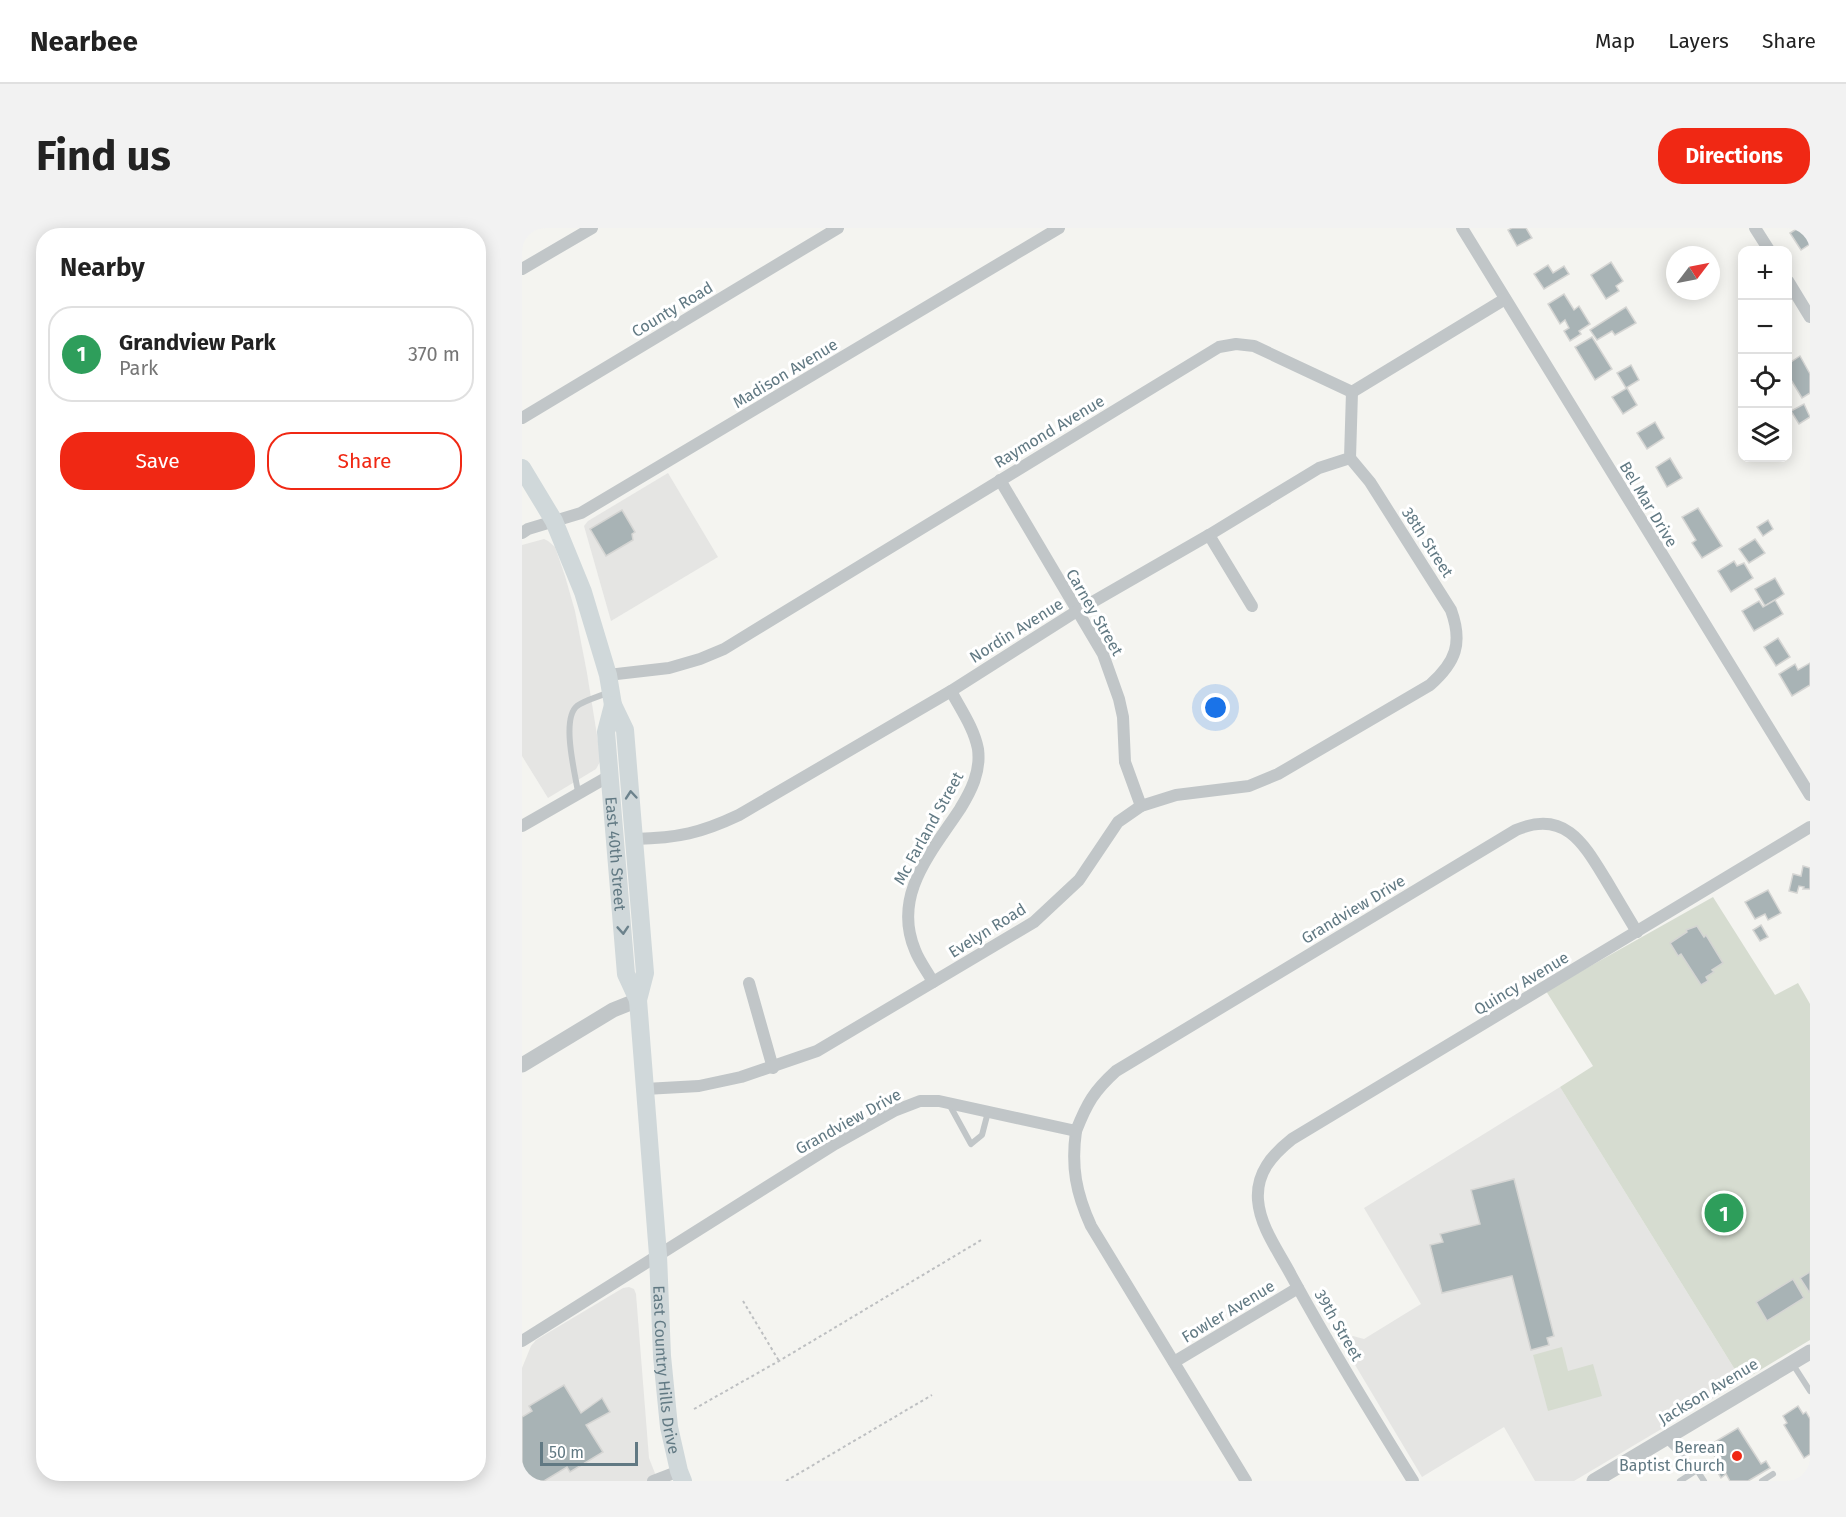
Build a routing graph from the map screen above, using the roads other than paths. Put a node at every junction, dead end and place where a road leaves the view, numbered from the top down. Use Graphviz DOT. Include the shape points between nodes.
graph roads {
  1 [pos="592,228"];
  2 [pos="838,228"];
  3 [pos="1059,228"];
  4 [pos="1462,228"];
  5 [pos="1755,228"];
  6 [pos="1766,246"];
  7 [pos="522,270"];
  8 [pos="1792,288"];
  9 [pos="1505,299"];
  10 [pos="1810,317"];
  11 [pos="1353,392"];
  12 [pos="522,418"];
  13 [pos="1350,458"];
  14 [pos="522,468"];
  15 [pos="1000,480"];
  16 [pos="554,521"];
  17 [pos="522,532"];
  18 [pos="1209,535"];
  19 [pos="1252,606"];
  20 [pos="1077,611"];
  21 [pos="1456,651"];
  22 [pos="610,691"];
  23 [pos="951,691"];
  24 [pos="610,775"];
  25 [pos="578,792"];
  26 [pos="1810,795"];
  27 [pos="1141,806"];
  28 [pos="522,826"];
  29 [pos="1810,827"];
  30 [pos="635,839"];
  31 [pos="1637,932"];
  32 [pos="749,982"];
  33 [pos="933,982"];
  34 [pos="638,1000"];
  35 [pos="522,1065"];
  36 [pos="773,1068"];
  37 [pos="645,1089"];
  38 [pos="949,1103"];
  39 [pos="988,1112"];
  40 [pos="1077,1131"];
  41 [pos="1260,1178"];
  42 [pos="658,1256"];
  43 [pos="1298,1288"];
  44 [pos="522,1341"];
  45 [pos="1810,1352"];
  46 [pos="1174,1362"];
  47 [pos="1792,1362"];
  48 [pos="1810,1391"];
  49 [pos="1665,1438"];
  50 [pos="1698,1470"];
  51 [pos="1773,1474"];
  52 [pos="681,1476"];
  53 [pos="653,1481"];
  54 [pos="1246,1481"];
  55 [pos="1413,1481"];
  56 [pos="1594,1481"];
  57 [pos="1680,1481"];
  58 [pos="1704,1481"];
  59 [pos="1762,1481"];
  1 -- 7 [label="street"];
  2 -- 12 [label="street, County Road"];
  3 -- 16 [label="street, Madison Avenue" via="581,513"];
  4 -- 9 [label="street, Bel Mar Drive"];
  5 -- 6 [label="street"];
  8 -- 10 [label="street"];
  9 -- 11 [label="street"];
  9 -- 26 [label="street, Bel Mar Drive"];
  11 -- 13 [label="street"];
  11 -- 15 [label="street, Raymond Avenue" via="1254,346 1219,347"];
  13 -- 18 [label="street, Nordin Avenue" via="1319,468"];
  13 -- 21 [label="street, 38th Street" via="1370,482 1451,610 1456,624"];
  14 -- 16 [label="main road, East 40th Street"];
  15 -- 20 [label="street, Carney Street"];
  15 -- 22 [label="street, Raymond Avenue" via="724,649"];
  16 -- 17 [label="street, Madison Avenue"];
  16 -- 22 [label="main road, East 40th Street" via="584,592"];
  18 -- 19 [label="street"];
  18 -- 20 [label="street, Nordin Avenue"];
  20 -- 23 [label="street, Nordin Avenue"];
  20 -- 27 [label="street, Carney Street" via="1113,678 1123,717 1125,762"];
  21 -- 27 [label="street, Evelyn Road" via="1450,664 1430,685 1278,774 1249,786 1176,795"];
  22 -- 24 [label="main road, East 40th Street" via="606,732"];
  22 -- 25 [label="lane" via="577,706 571,714 568,725"];
  30 -- 22 [label="main road, East 40th Street, one-way" via="625,730"];
  23 -- 30 [label="street, Nordin Avenue" via="739,815 680,836"];
  23 -- 33 [label="street, Mc Farland Street" via="975,738 978,766 967,797 919,872 909,898 910,938"];
  24 -- 25 [label="street"];
  24 -- 34 [label="main road, East 40th Street, one-way" via="626,974"];
  25 -- 28 [label="street"];
  27 -- 33 [label="street, Evelyn Road" via="1118,822 1079,880 1034,922"];
  29 -- 31 [label="street, Quincy Avenue"];
  30 -- 34 [label="main road, East 40th Street" via="645,972"];
  31 -- 40 [label="street, Grandview Drive" via="1584,844 1554,825 1528,825 1116,1071 1098,1087"];
  31 -- 41 [label="street, Quincy Avenue" via="1292,1138 1268,1162"];
  32 -- 36 [label="street"];
  33 -- 36 [label="street, Evelyn Road" via="817,1050"];
  34 -- 35 [label="street" via="613,1010"];
  34 -- 37 [label="main road, East 40th Street"];
  36 -- 37 [label="street, Evelyn Road" via="699,1086"];
  37 -- 42 [label="main road, East 40th Street"];
  38 -- 39 [label="street, Grandview Drive"];
  38 -- 39 [label="lane" via="971,1144 982,1135"];
  38 -- 42 [label="street, Grandview Drive" via="920,1101 894,1112 835,1144"];
  39 -- 40 [label="street, Grandview Drive"];
  40 -- 46 [label="street, Grandview Drive" via="1074,1173 1083,1209"];
  41 -- 43 [label="street, 39th Street" via="1258,1200 1263,1223"];
  42 -- 44 [label="street, Grandview Drive"];
  42 -- 52 [label="main road, East Country Hills Drive" via="665,1391"];
  43 -- 46 [label="street, Fowler Avenue"];
  43 -- 55 [label="street, 39th Street"];
  45 -- 47 [label="street, Jackson Avenue"];
  46 -- 54 [label="street, Grandview Drive"];
  47 -- 48 [label="lane"];
  47 -- 49 [label="street, Jackson Avenue"];
  49 -- 50 [label="lane"];
  49 -- 56 [label="street, Jackson Avenue"];
  50 -- 57 [label="lane"];
  50 -- 58 [label="lane"];
  51 -- 59 [label="lane"];
  52 -- 53 [label="street"];
}
